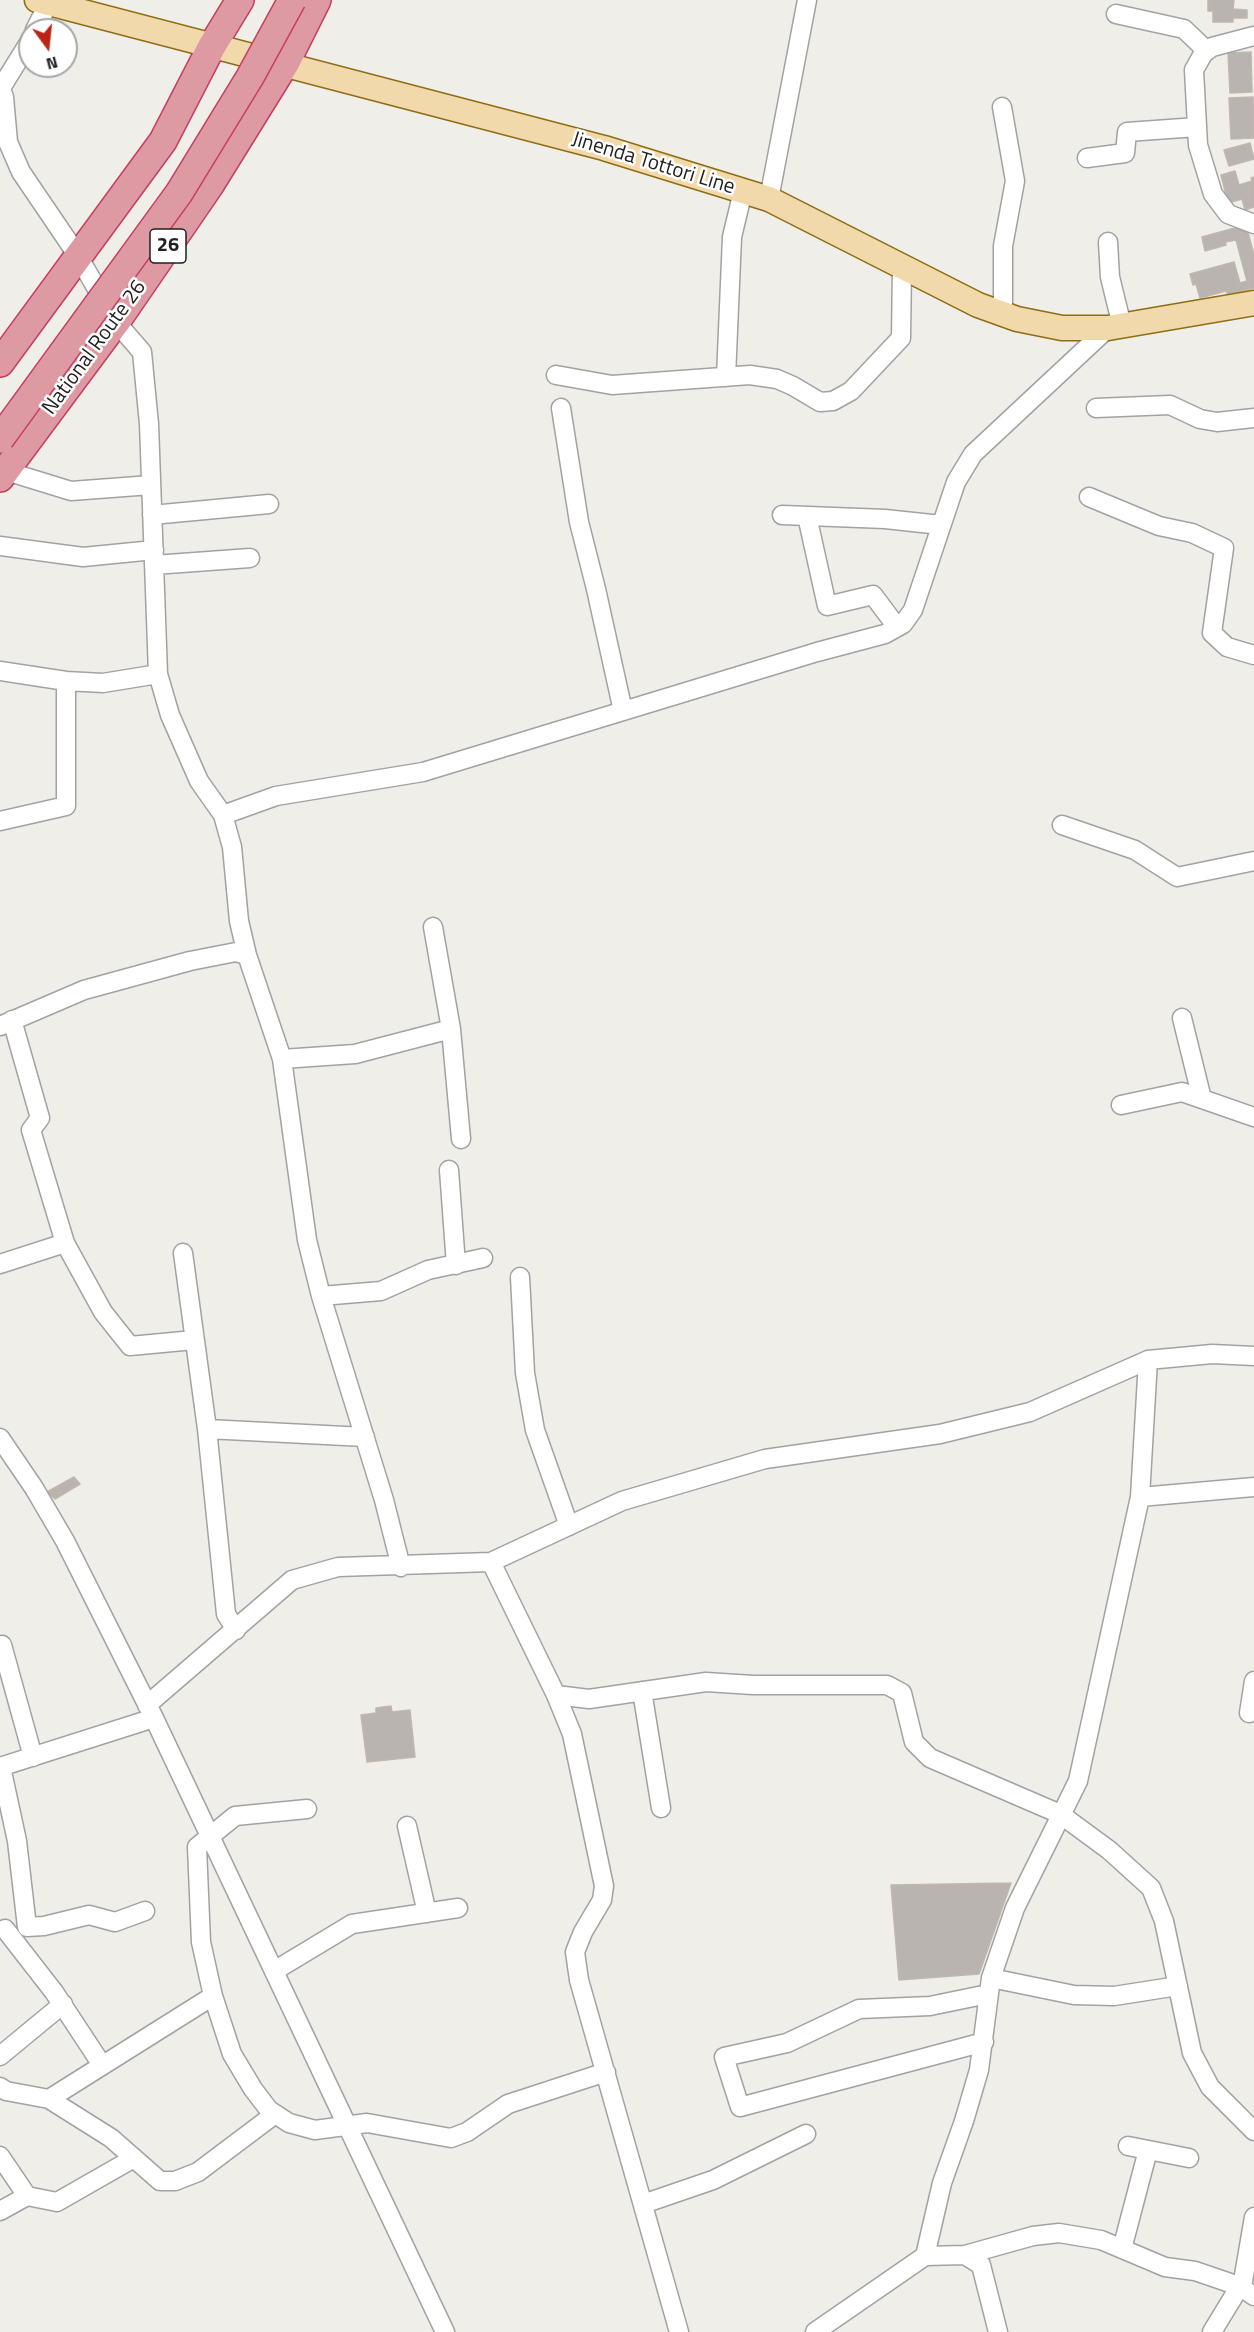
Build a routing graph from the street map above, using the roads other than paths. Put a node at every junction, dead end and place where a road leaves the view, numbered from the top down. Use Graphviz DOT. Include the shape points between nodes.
graph roads {
  1 [pos="240,0"];
  2 [pos="292,0"];
  3 [pos="317,0"];
  4 [pos="807,0"];
  5 [pos="45,1"];
  6 [pos="1116,14"];
  7 [pos="39,18"];
  8 [pos="1254,36"];
  9 [pos="212,46"];
  10 [pos="1207,51"];
  11 [pos="18,59"];
  12 [pos="285,64"];
  13 [pos="0,87"];
  14 [pos="1002,107"];
  15 [pos="1197,127"];
  16 [pos="1087,158"];
  17 [pos="743,191"];
  18 [pos="769,199"];
  19 [pos="1254,224"];
  20 [pos="1108,242"];
  21 [pos="78,256"];
  22 [pos="902,268"];
  23 [pos="1254,303"];
  24 [pos="1003,314"];
  25 [pos="116,322"];
  26 [pos="1115,327"];
  27 [pos="0,363"];
  28 [pos="556,375"];
  29 [pos="726,377"];
  30 [pos="561,408"];
  31 [pos="1096,408"];
  32 [pos="1254,418"];
  33 [pos="0,439"];
  34 [pos="3,475"];
  35 [pos="152,485"];
  36 [pos="1089,497"];
  37 [pos="268,504"];
  38 [pos="782,515"];
  39 [pos="153,516"];
  40 [pos="807,516"];
  41 [pos="941,525"];
  42 [pos="0,546"];
  43 [pos="154,557"];
  44 [pos="250,558"];
  45 [pos="897,627"];
  46 [pos="1254,655"];
  47 [pos="0,671"];
  48 [pos="158,674"];
  49 [pos="66,681"];
  50 [pos="623,711"];
  51 [pos="223,815"];
  52 [pos="0,821"];
  53 [pos="1062,825"];
  54 [pos="1254,861"];
  55 [pos="433,927"];
  56 [pos="247,955"];
  57 [pos="1182,1018"];
  58 [pos="6,1023"];
  59 [pos="451,1029"];
  60 [pos="282,1059"];
  61 [pos="1202,1099"];
  62 [pos="1121,1106"];
  63 [pos="1254,1117"];
  64 [pos="460,1139"];
  65 [pos="449,1170"];
  66 [pos="65,1243"];
  67 [pos="183,1253"];
  68 [pos="483,1258"];
  69 [pos="0,1264"];
  70 [pos="456,1264"];
  71 [pos="520,1277"];
  72 [pos="321,1296"];
  73 [pos="195,1340"];
  74 [pos="1254,1356"];
  75 [pos="1148,1360"];
  76 [pos="207,1429"];
  77 [pos="365,1437"];
  78 [pos="0,1438"];
  79 [pos="1254,1487"];
  80 [pos="1140,1497"];
  81 [pos="568,1526"];
  82 [pos="491,1562"];
  83 [pos="401,1567"];
  84 [pos="236,1630"];
  85 [pos="2,1645"];
  86 [pos="1254,1682"];
  87 [pos="642,1691"];
  88 [pos="556,1695"];
  89 [pos="151,1712"];
  90 [pos="1250,1713"];
  91 [pos="33,1757"];
  92 [pos="1,1767"];
  93 [pos="661,1808"];
  94 [pos="307,1809"];
  95 [pos="1060,1814"];
  96 [pos="406,1826"];
  97 [pos="210,1835"];
  98 [pos="458,1908"];
  99 [pos="145,1911"];
  100 [pos="427,1913"];
  101 [pos="27,1927"];
  102 [pos="2,1929"];
  103 [pos="274,1971"];
  104 [pos="990,1986"];
  105 [pos="1178,1986"];
  106 [pos="213,1996"];
  107 [pos="63,2004"];
  108 [pos="984,2042"];
  109 [pos="0,2056"];
  110 [pos="102,2065"];
  111 [pos="606,2072"];
  112 [pos="2,2091"];
  113 [pos="49,2099"];
  114 [pos="275,2114"];
  115 [pos="348,2127"];
  116 [pos="1254,2131"];
  117 [pos="806,2134"];
  118 [pos="1128,2146"];
  119 [pos="1148,2150"];
  120 [pos="0,2156"];
  121 [pos="134,2158"];
  122 [pos="1189,2158"];
  123 [pos="27,2196"];
  124 [pos="643,2204"];
  125 [pos="0,2211"];
  126 [pos="1254,2217"];
  127 [pos="1122,2249"];
  128 [pos="965,2255"];
  129 [pos="925,2256"];
  130 [pos="1247,2291"];
  131 [pos="445,2332"];
  132 [pos="679,2332"];
  133 [pos="816,2332"];
  134 [pos="998,2332"];
  135 [pos="1212,2332"];
  1 -- 9 [label="highway"];
  2 -- 33 [label="highway, 26, bridge" via="179,193"];
  3 -- 12 [label="highway, National Route 26 / 26"];
  4 -- 18 [label="street"];
  5 -- 7 [label="street"];
  5 -- 9 [label="main road, Jinenda Tottori Line"];
  6 -- 10 [label="street" via="1184,29"];
  8 -- 10 [label="street"];
  9 -- 12 [label="main road, Jinenda Tottori Line"];
  9 -- 21 [label="highway" via="163,141"];
  10 -- 15 [label="street" via="1194,70"];
  11 -- 13 [label="street"];
  12 -- 17 [label="main road, Jinenda Tottori Line" via="604,148"];
  12 -- 25 [label="highway, National Route 26 / 26" via="210,184"];
  13 -- 21 [label="street" via="8,142 21,172"];
  14 -- 24 [label="street" via="1015,181 1003,246"];
  15 -- 16 [label="street" via="1127,132 1125,153"];
  15 -- 19 [label="street" via="1198,144 1214,194 1228,214"];
  17 -- 18 [label="main road, Jinenda Tottori Line"];
  17 -- 29 [label="street" via="732,237"];
  18 -- 22 [label="main road, Jinenda Tottori Line"];
  20 -- 26 [label="street"];
  21 -- 25 [label="street"];
  21 -- 27 [label="highway"];
  22 -- 24 [label="main road, Jinenda Tottori Line"];
  22 -- 29 [label="street" via="901,338 851,391 833,401 820,402 777,379"];
  23 -- 26 [label="main road, Jinenda Tottori Line"];
  24 -- 26 [label="main road, Jinenda Tottori Line" via="1062,328"];
  25 -- 34 [label="highway, National Route 26 / 26"];
  25 -- 35 [label="street" via="142,352"];
  26 -- 41 [label="street" via="974,454 956,482"];
  28 -- 29 [label="street" via="612,385"];
  30 -- 50 [label="street" via="579,522"];
  31 -- 32 [label="street" via="1170,405 1217,422"];
  34 -- 35 [label="street" via="71,491"];
  35 -- 39 [label="street"];
  36 -- 46 [label="street" via="1224,548 1212,633 1227,647"];
  37 -- 39 [label="street"];
  38 -- 40 [label="street"];
  39 -- 43 [label="street"];
  40 -- 41 [label="street"];
  40 -- 45 [label="street" via="827,606 873,595"];
  41 -- 45 [label="street" via="913,610"];
  42 -- 43 [label="street" via="83,556"];
  43 -- 44 [label="street"];
  43 -- 48 [label="street"];
  45 -- 50 [label="street" via="885,634"];
  47 -- 49 [label="street"];
  48 -- 49 [label="street" via="103,683"];
  48 -- 51 [label="street" via="170,716 199,781"];
  49 -- 52 [label="street" via="66,806"];
  50 -- 51 [label="street" via="423,772 276,796"];
  51 -- 56 [label="street" via="232,847 239,921"];
  53 -- 54 [label="street" via="1135,850 1176,877"];
  55 -- 59 [label="street"];
  56 -- 58 [label="street" via="236,952 189,961 84,990"];
  56 -- 60 [label="street"];
  57 -- 61 [label="street"];
  58 -- 66 [label="street" via="40,1118 31,1130"];
  59 -- 60 [label="street" via="355,1054"];
  59 -- 64 [label="street"];
  60 -- 72 [label="street" via="307,1240"];
  61 -- 62 [label="street" via="1182,1092"];
  61 -- 63 [label="street"];
  65 -- 70 [label="street"];
  66 -- 69 [label="street"];
  66 -- 73 [label="street" via="103,1312 130,1346"];
  67 -- 73 [label="street"];
  68 -- 70 [label="street"];
  70 -- 72 [label="street" via="428,1270 381,1291"];
  71 -- 81 [label="street" via="525,1373 535,1430"];
  72 -- 77 [label="street"];
  73 -- 76 [label="street"];
  74 -- 75 [label="street" via="1212,1354"];
  75 -- 80 [label="street"];
  75 -- 81 [label="street" via="1030,1412 940,1434 765,1459 622,1501"];
  76 -- 77 [label="street"];
  76 -- 84 [label="street" via="226,1614"];
  77 -- 83 [label="street"];
  78 -- 89 [label="street" via="65,1541"];
  79 -- 80 [label="street"];
  80 -- 95 [label="street" via="1078,1780"];
  81 -- 82 [label="street"];
  82 -- 83 [label="street"];
  82 -- 88 [label="street"];
  83 -- 84 [label="street" via="338,1567 292,1580"];
  84 -- 89 [label="street"];
  85 -- 91 [label="street"];
  86 -- 90 [label="street"];
  87 -- 88 [label="street" via="589,1699"];
  87 -- 93 [label="street"];
  87 -- 95 [label="street" via="706,1682 887,1685 902,1693 914,1742 930,1758"];
  88 -- 111 [label="street" via="572,1734 604,1886 602,1900 575,1952 579,1980"];
  89 -- 91 [label="street"];
  89 -- 97 [label="street"];
  91 -- 92 [label="street"];
  92 -- 101 [label="street" via="17,1841"];
  94 -- 97 [label="street" via="235,1816"];
  95 -- 104 [label="street" via="1015,1908"];
  95 -- 105 [label="street" via="1151,1888 1164,1921"];
  96 -- 100 [label="street"];
  97 -- 103 [label="street"];
  97 -- 106 [label="street" via="197,1847 201,1942"];
  98 -- 100 [label="street"];
  99 -- 101 [label="street" via="115,1923 89,1915"];
  100 -- 103 [label="street" via="352,1924"];
  101 -- 102 [label="street"];
  102 -- 107 [label="street"];
  103 -- 115 [label="street"];
  104 -- 105 [label="street" via="1114,1996"];
  104 -- 108 [label="street"];
  104 -- 108 [label="street" via="930,2006 859,2009 787,2043 724,2057 740,2107"];
  105 -- 116 [label="street" via="1192,2053 1210,2087"];
  106 -- 110 [label="street"];
  106 -- 114 [label="street" via="232,2054 253,2089"];
  107 -- 109 [label="street"];
  107 -- 110 [label="street"];
  108 -- 129 [label="street" via="964,2121 942,2183"];
  110 -- 113 [label="street"];
  111 -- 115 [label="street" via="508,2104 467,2132 451,2138 367,2122"];
  111 -- 124 [label="street"];
  112 -- 113 [label="street"];
  113 -- 121 [label="street" via="111,2138"];
  114 -- 115 [label="street" via="289,2123 315,2130"];
  114 -- 121 [label="street" via="198,2172 175,2181 160,2181"];
  115 -- 131 [label="street"];
  117 -- 124 [label="street" via="712,2180"];
  118 -- 119 [label="street"];
  119 -- 122 [label="street"];
  119 -- 127 [label="street"];
  120 -- 123 [label="street"];
  121 -- 123 [label="street" via="57,2202"];
  123 -- 125 [label="street"];
  124 -- 132 [label="street"];
  126 -- 130 [label="street" via="1243,2281"];
  127 -- 128 [label="street" via="1101,2240 1059,2233 1033,2236"];
  127 -- 130 [label="street" via="1165,2267 1196,2271"];
  128 -- 129 [label="street"];
  128 -- 134 [label="street" via="981,2265"];
  129 -- 133 [label="street"];
  130 -- 135 [label="street"];
}
